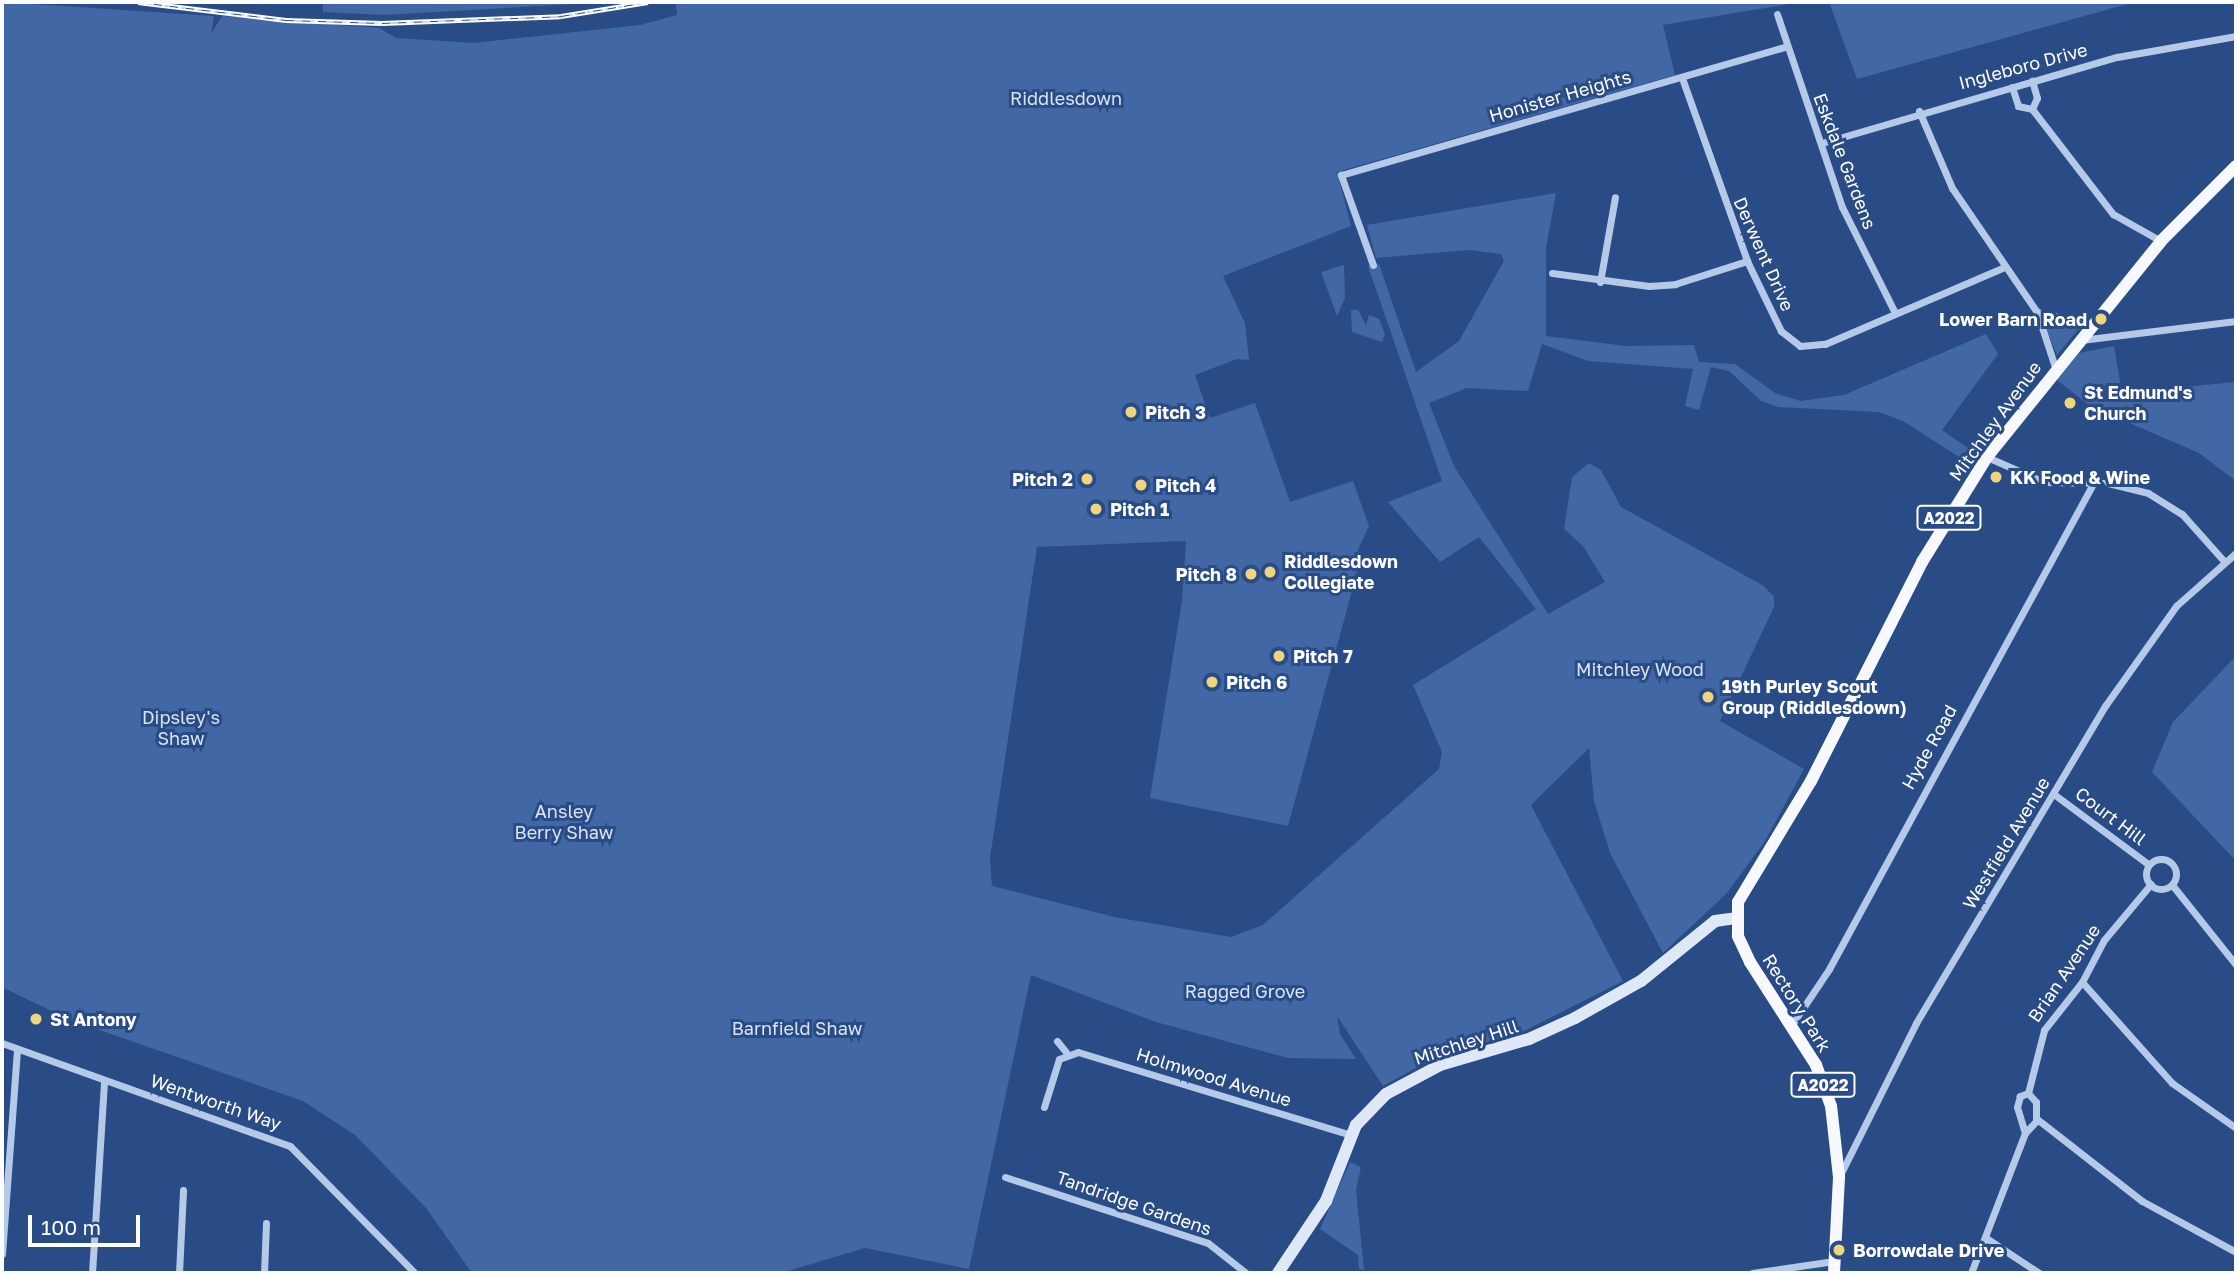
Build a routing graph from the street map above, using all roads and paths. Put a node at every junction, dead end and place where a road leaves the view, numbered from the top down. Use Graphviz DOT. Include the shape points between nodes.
graph roads {
  1 [pos="1777,15"];
  2 [pos="2236,36"];
  3 [pos="1787,46"];
  4 [pos="1682,78"];
  5 [pos="2032,81"];
  6 [pos="2012,87"];
  7 [pos="2032,109"];
  8 [pos="1919,111"];
  9 [pos="1822,143"];
  10 [pos="2236,166"];
  11 [pos="1615,197"];
  12 [pos="2161,240"];
  13 [pos="1747,261"];
  14 [pos="1373,265"];
  15 [pos="2004,267"];
  16 [pos="1552,273"];
  17 [pos="1600,282"];
  18 [pos="2037,312"];
  19 [pos="1895,313"];
  20 [pos="2236,321"];
  21 [pos="2090,324"];
  22 [pos="2078,339"];
  23 [pos="2055,367"];
  24 [pos="1987,457"];
  25 [pos="2094,482"];
  26 [pos="2236,553"];
  27 [pos="2223,559"];
  28 [pos="2055,795"];
  29 [pos="2148,864"];
  30 [pos="2151,884"];
  31 [pos="2173,886"];
  32 [pos="1737,918"];
  33 [pos="2236,965"];
  34 [pos="2082,982"];
  35 [pos="1791,1026"];
  36 [pos="1057,1041"];
  37 [pos="2,1043"];
  38 [pos="17,1051"];
  39 [pos="1066,1052"];
  40 [pos="104,1081"];
  41 [pos="2028,1093"];
  42 [pos="1044,1107"];
  43 [pos="2037,1119"];
  44 [pos="2236,1128"];
  45 [pos="2025,1133"];
  46 [pos="1352,1135"];
  47 [pos="5,1149"];
  48 [pos="1005,1177"];
  49 [pos="1839,1177"];
  50 [pos="183,1190"];
  51 [pos="266,1223"];
  52 [pos="1986,1238"];
  53 [pos="2,1246"];
  54 [pos="2236,1252"];
  55 [pos="2,1254"];
  56 [pos="1834,1267"];
  57 [pos="92,1273"];
  58 [pos="179,1273"];
  59 [pos="264,1273"];
  60 [pos="415,1273"];
  61 [pos="1246,1273"];
  62 [pos="1278,1273"];
  63 [pos="1752,1273"];
  64 [pos="1971,1273"];
  65 [pos="2039,1273"];
  1 -- 3 [label="street, Eskdale Gardens"];
  2 -- 5 [label="street, Ingleboro Drive" via="2117,57"];
  3 -- 4 [label="street, Honister Heights"];
  3 -- 9 [label="street, Eskdale Gardens"];
  4 -- 13 [label="street, Derwent Drive"];
  4 -- 14 [label="street, Honister Heights" via="1341,175"];
  5 -- 6 [label="street, Ingleboro Drive"];
  5 -- 7 [label="street" via="2037,98"];
  6 -- 7 [label="street" via="2018,106"];
  6 -- 8 [label="street, Ingleboro Drive"];
  7 -- 12 [label="street" via="2058,150 2113,214"];
  8 -- 9 [label="street, Ingleboro Drive"];
  8 -- 15 [label="street" via="1952,188"];
  9 -- 19 [label="street, Eskdale Gardens" via="1842,207"];
  10 -- 12 [label="main road, Mitchley Avenue / A2022"];
  11 -- 17 [label="street"];
  12 -- 21 [label="main road, Mitchley Avenue / A2022"];
  13 -- 17 [label="street" via="1675,284"];
  13 -- 19 [label="street, Derwent Drive" via="1782,331 1800,346 1825,344"];
  15 -- 18 [label="street"];
  15 -- 19 [label="street, Derwent Drive"];
  16 -- 17 [label="street"];
  18 -- 21 [label="street"];
  18 -- 23 [label="street"];
  20 -- 22 [label="street"];
  21 -- 22 [label="main road, Mitchley Avenue / A2022"];
  22 -- 23 [label="main road, Mitchley Avenue / A2022"];
  23 -- 24 [label="main road, Mitchley Avenue / A2022"];
  24 -- 25 [label="street" via="2044,482"];
  24 -- 32 [label="main road, Mitchley Avenue / A2022" via="1881,636 1811,781 1745,884"];
  25 -- 27 [label="street" via="2127,487 2167,504"];
  25 -- 35 [label="street, Hyde Road" via="1829,969"];
  26 -- 27 [label="street, Westfield Avenue"];
  27 -- 28 [label="street, Westfield Avenue" via="2154,633"];
  28 -- 29 [label="street, Court Hill"];
  28 -- 49 [label="street, Westfield Avenue" via="1916,1023"];
  29 -- 30 [label="street, Court Hill"];
  29 -- 31 [label="street, Court Hill" via="2158,859 2169,863 2176,878"];
  30 -- 31 [label="street"];
  30 -- 34 [label="street, Brian Avenue" via="2104,940"];
  31 -- 33 [label="street, Court Hill"];
  32 -- 35 [label="main road, Rectory Park / A2022" via="1750,962"];
  32 -- 46 [label="street, Mitchley Hill" via="1715,921 1641,981 1575,1018 1406,1080 1375,1104"];
  34 -- 41 [label="street, Brian Avenue" via="2041,1037"];
  34 -- 44 [label="street" via="2172,1083"];
  35 -- 49 [label="main road, Rectory Park / A2022" via="1816,1065 1831,1106"];
  36 -- 39 [label="street"];
  37 -- 38 [label="street, Wentworth Way"];
  38 -- 40 [label="street, Wentworth Way"];
  38 -- 47 [label="street"];
  39 -- 42 [label="street"];
  39 -- 46 [label="street, Holmwood Avenue"];
  40 -- 57 [label="street"];
  40 -- 60 [label="street, Wentworth Way" via="290,1146"];
  41 -- 43 [label="street" via="2035,1100"];
  41 -- 45 [label="street, Brian Avenue" via="2020,1096 2017,1107"];
  43 -- 45 [label="street, Brian Avenue"];
  43 -- 54 [label="street" via="2142,1201"];
  45 -- 52 [label="street, Brian Avenue"];
  46 -- 62 [label="street, Mitchley Hill" via="1326,1201"];
  47 -- 53 [label="street"];
  48 -- 61 [label="street, Tandridge Gardens" via="1208,1243"];
  49 -- 56 [label="main road, Rectory Park / A2022"];
  50 -- 58 [label="street"];
  51 -- 59 [label="street"];
  52 -- 64 [label="street, Brian Avenue"];
  52 -- 65 [label="street"];
  53 -- 55 [label="street"];
  56 -- 63 [label="street"];
}
